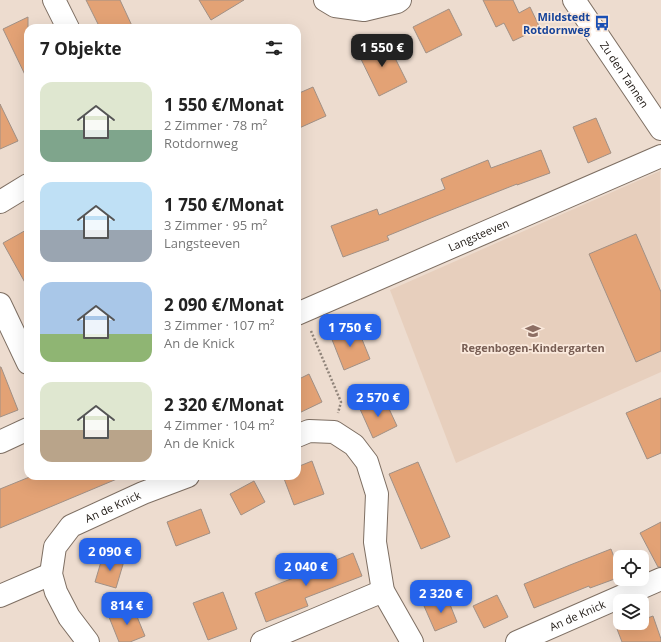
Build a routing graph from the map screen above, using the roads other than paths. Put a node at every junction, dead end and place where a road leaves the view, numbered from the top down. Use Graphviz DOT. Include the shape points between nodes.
graph roads {
  1 [pos="54,0"];
  2 [pos="325,0"];
  3 [pos="400,0"];
  4 [pos="574,0"];
  5 [pos="66,24"];
  6 [pos="661,129"];
  7 [pos="661,156"];
  8 [pos="24,187"];
  9 [pos="0,202"];
  10 [pos="0,304"];
  11 [pos="301,313"];
  12 [pos="24,355"];
  13 [pos="24,431"];
  14 [pos="301,434"];
  15 [pos="0,442"];
  16 [pos="177,480"];
  17 [pos="51,574"];
  18 [pos="661,579"];
  19 [pos="383,592"];
  20 [pos="0,596"];
  21 [pos="88,642"];
  22 [pos="262,642"];
  23 [pos="412,642"];
  24 [pos="517,642"];
  1 -- 5 [label="street"];
  2 -- 3 [label="street" via="335,6 364,10"];
  4 -- 6 [label="street, Zu den Tannen"];
  7 -- 11 [label="street, Langsteeven"];
  8 -- 9 [label="street"];
  10 -- 12 [label="street"];
  13 -- 15 [label="street"];
  14 -- 19 [label="street" via="309,431 334,432 354,445 367,462 377,494 375,542"];
  16 -- 17 [label="street, An de Knick" via="71,526 54,547"];
  17 -- 20 [label="street"];
  17 -- 21 [label="street, An de Knick" via="56,592 69,617"];
  18 -- 24 [label="street, An de Knick"];
  19 -- 22 [label="street"];
  19 -- 23 [label="street"];
}
